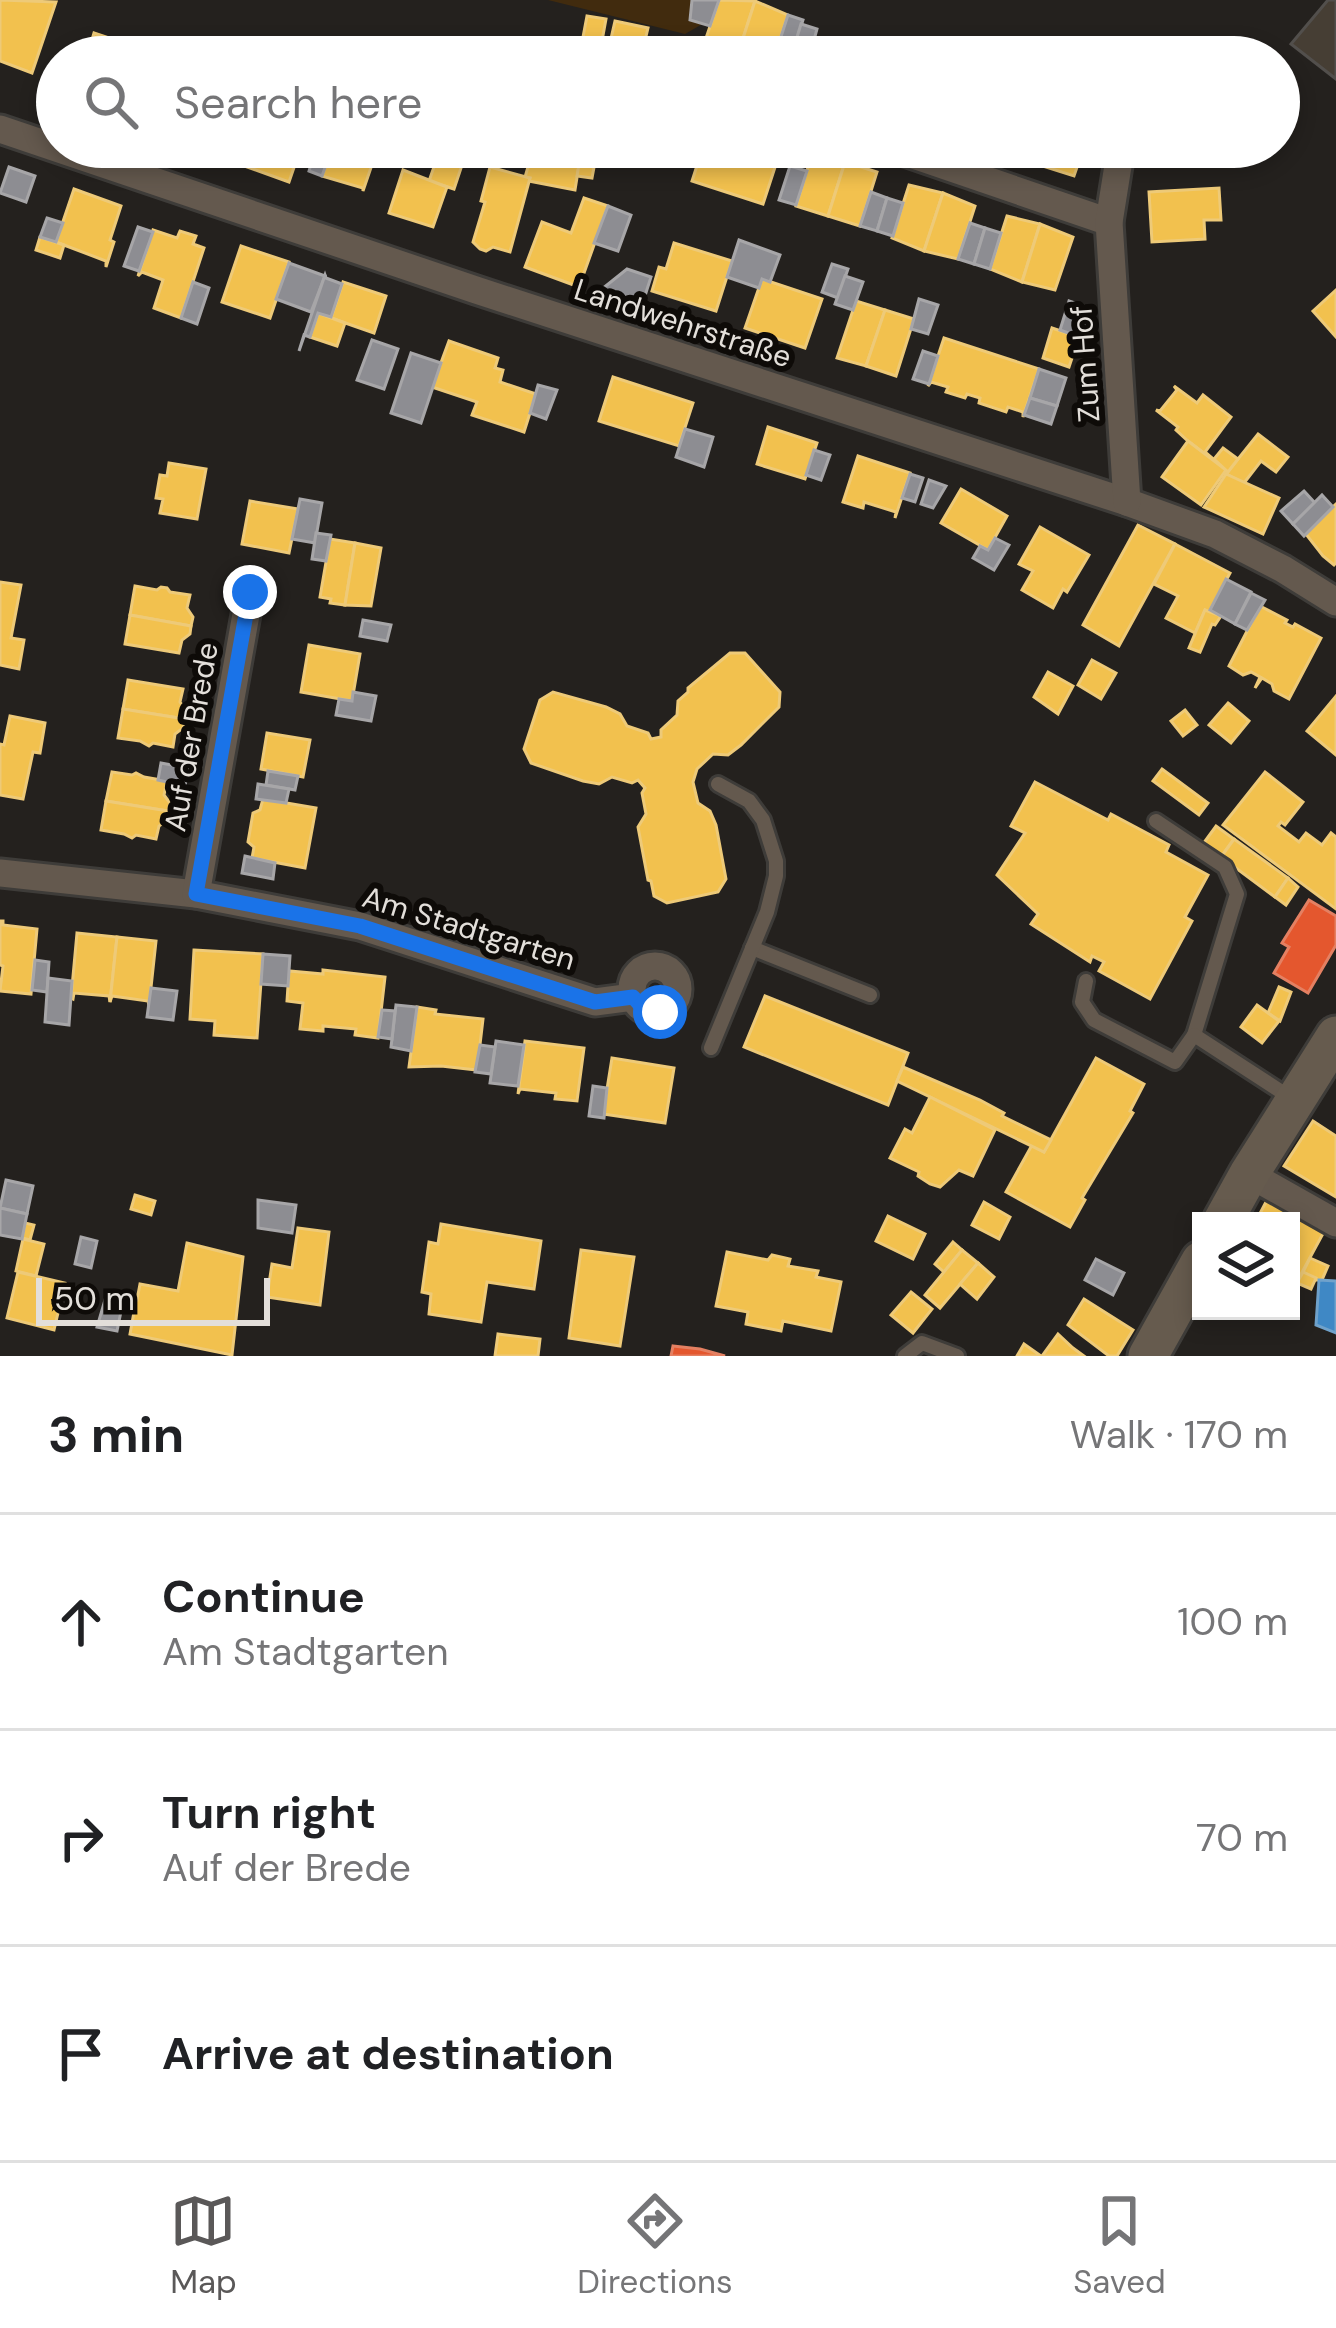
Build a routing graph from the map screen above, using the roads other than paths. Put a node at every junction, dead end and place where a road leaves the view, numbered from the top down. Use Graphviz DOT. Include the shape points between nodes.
graph roads {
  1 [pos="0,129"];
  2 [pos="36,141"];
  3 [pos="115,168"];
  4 [pos="951,168"];
  5 [pos="1118,168"];
  6 [pos="1109,222"];
  7 [pos="1126,502"];
  8 [pos="250,592"];
  9 [pos="1336,602"];
  10 [pos="718,784"];
  11 [pos="1156,821"];
  12 [pos="0,873"];
  13 [pos="196,894"];
  14 [pos="752,948"];
  15 [pos="1086,981"];
  16 [pos="870,995"];
  17 [pos="633,997"];
  18 [pos="1193,1035"];
  19 [pos="1336,1036"];
  20 [pos="711,1048"];
  21 [pos="1294,1100"];
  22 [pos="1249,1174"];
  23 [pos="1228,1212"];
  24 [pos="1336,1223"];
  25 [pos="1192,1277"];
  26 [pos="905,1356"];
  27 [pos="957,1356"];
  28 [pos="1148,1356"];
  1 -- 2 [label="street, Landwehrstraße"];
  3 -- 7 [label="street, Landwehrstraße"];
  4 -- 6 [label="street"];
  5 -- 6 [label="street, Zum Hof"];
  6 -- 7 [label="street, Zum Hof"];
  7 -- 9 [label="street, Landwehrstraße" via="1215,534"];
  8 -- 13 [label="street, Auf der Brede"];
  10 -- 14 [label="lane" via="749,801 776,861"];
  11 -- 18 [label="lane" via="1225,867 1237,894"];
  12 -- 13 [label="street, Am Stadtgarten"];
  13 -- 17 [label="street, Am Stadtgarten" via="360,926 595,1002"];
  14 -- 16 [label="lane"];
  14 -- 20 [label="lane"];
  15 -- 18 [label="lane" via="1082,1001 1094,1020 1175,1062"];
  18 -- 21 [label="lane"];
  19 -- 21 [label="main road"];
  21 -- 22 [label="main road"];
  22 -- 23 [label="main road"];
  22 -- 24 [label="street"];
  25 -- 28 [label="main road"];
  26 -- 27 [label="lane" via="922,1343"];
}
